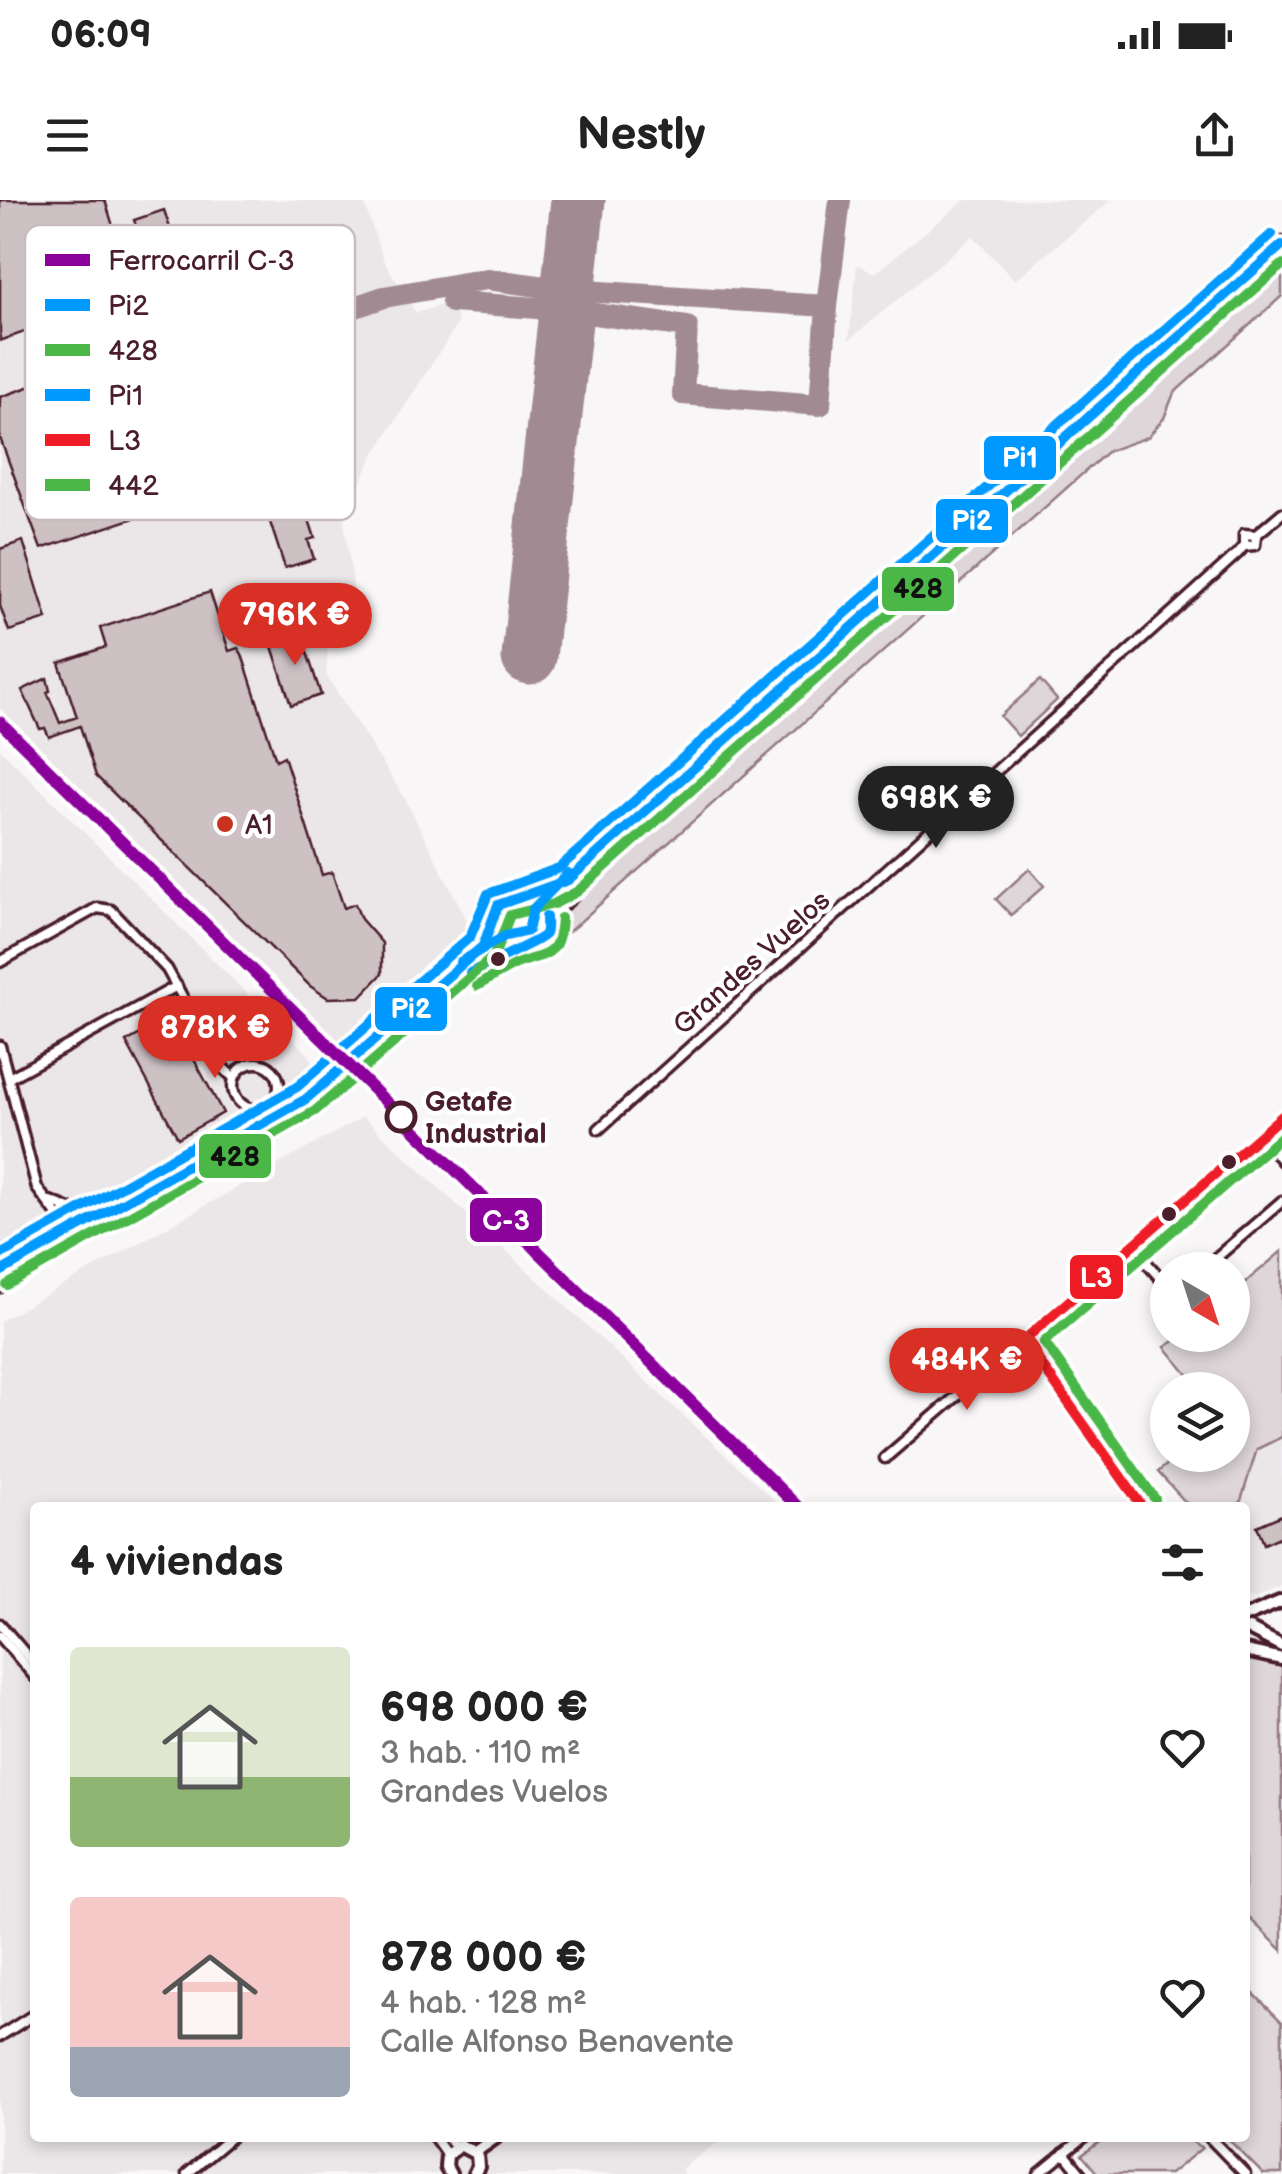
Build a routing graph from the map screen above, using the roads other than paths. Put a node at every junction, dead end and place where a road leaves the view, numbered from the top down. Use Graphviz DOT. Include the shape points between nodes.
graph roads {
  1 [pos="1282,245"];
  2 [pos="1282,259"];
  3 [pos="1282,513"];
  4 [pos="525,896"];
  5 [pos="546,917"];
  6 [pos="492,929"];
  7 [pos="512,950"];
  8 [pos="0,962"];
  9 [pos="464,972"];
  10 [pos="177,986"];
  11 [pos="0,1046"];
  12 [pos="9,1078"];
  13 [pos="234,1078"];
  14 [pos="1282,1116"];
  15 [pos="599,1128"];
  16 [pos="1260,1134"];
  17 [pos="1282,1160"];
  18 [pos="199,1168"];
  19 [pos="46,1199"];
  20 [pos="1282,1201"];
  21 [pos="111,1212"];
  22 [pos="1131,1245"];
  23 [pos="42,1249"];
  24 [pos="1223,1252"];
  25 [pos="1150,1267"];
  26 [pos="0,1272"];
  27 [pos="0,1284"];
  28 [pos="1024,1340"];
  29 [pos="885,1458"];
  30 [pos="1139,1502"];
  31 [pos="1282,1601"];
  32 [pos="1250,1614"];
  33 [pos="0,1624"];
  34 [pos="1250,1630"];
  35 [pos="0,1636"];
  36 [pos="1282,1646"];
  37 [pos="1250,1650"];
  38 [pos="30,1659"];
  39 [pos="1282,1659"];
  40 [pos="30,1671"];
  41 [pos="30,2017"];
  42 [pos="0,2036"];
  43 [pos="225,2142"];
  44 [pos="489,2142"];
  45 [pos="1078,2142"];
  46 [pos="1214,2142"];
  47 [pos="450,2146"];
  48 [pos="475,2152"];
  49 [pos="1064,2153"];
  50 [pos="448,2173"];
  51 [pos="476,2173"];
  52 [pos="187,2174"];
  53 [pos="1039,2174"];
  54 [pos="1081,2174"];
  55 [pos="1245,2174"];
  1 -- 4 [label="highway" via="674,790 568,880 549,893"];
  2 -- 5 [label="highway"];
  3 -- 15 [label="street, Grandes Vuelos" via="1256,535 1255,546 1244,546"];
  4 -- 5 [label="highway"];
  4 -- 6 [label="highway" via="498,905"];
  5 -- 7 [label="highway" via="536,945"];
  6 -- 7 [label="highway"];
  6 -- 9 [label="highway"];
  7 -- 9 [label="highway"];
  8 -- 10 [label="street" via="104,908 159,958"];
  9 -- 18 [label="highway" via="340,1086"];
  10 -- 12 [label="street"];
  10 -- 13 [label="street"];
  11 -- 12 [label="street"];
  12 -- 19 [label="street"];
  13 -- 13 [label="street" via="234,1093 244,1105 258,1108 276,1095 278,1081 264,1065 250,1064"];
  14 -- 16 [label="street"];
  16 -- 17 [label="street"];
  16 -- 22 [label="street"];
  18 -- 21 [label="highway"];
  18 -- 27 [label="highway"];
  19 -- 21 [label="street" via="84,1215"];
  19 -- 23 [label="street" via="60,1220"];
  20 -- 24 [label="street"];
  21 -- 23 [label="highway"];
  22 -- 25 [label="street"];
  22 -- 28 [label="street"];
  23 -- 26 [label="highway"];
  28 -- 29 [label="street"];
  28 -- 30 [label="street"];
  31 -- 32 [label="street"];
  33 -- 38 [label="street"];
  34 -- 36 [label="street"];
  35 -- 40 [label="street"];
  37 -- 39 [label="street"];
  41 -- 42 [label="street"];
  43 -- 52 [label="street"];
  44 -- 48 [label="street"];
  45 -- 49 [label="street"];
  46 -- 55 [label="street"];
  47 -- 48 [label="street"];
  47 -- 50 [label="street"];
  48 -- 51 [label="street"];
  49 -- 53 [label="street"];
  49 -- 54 [label="street"];
}
